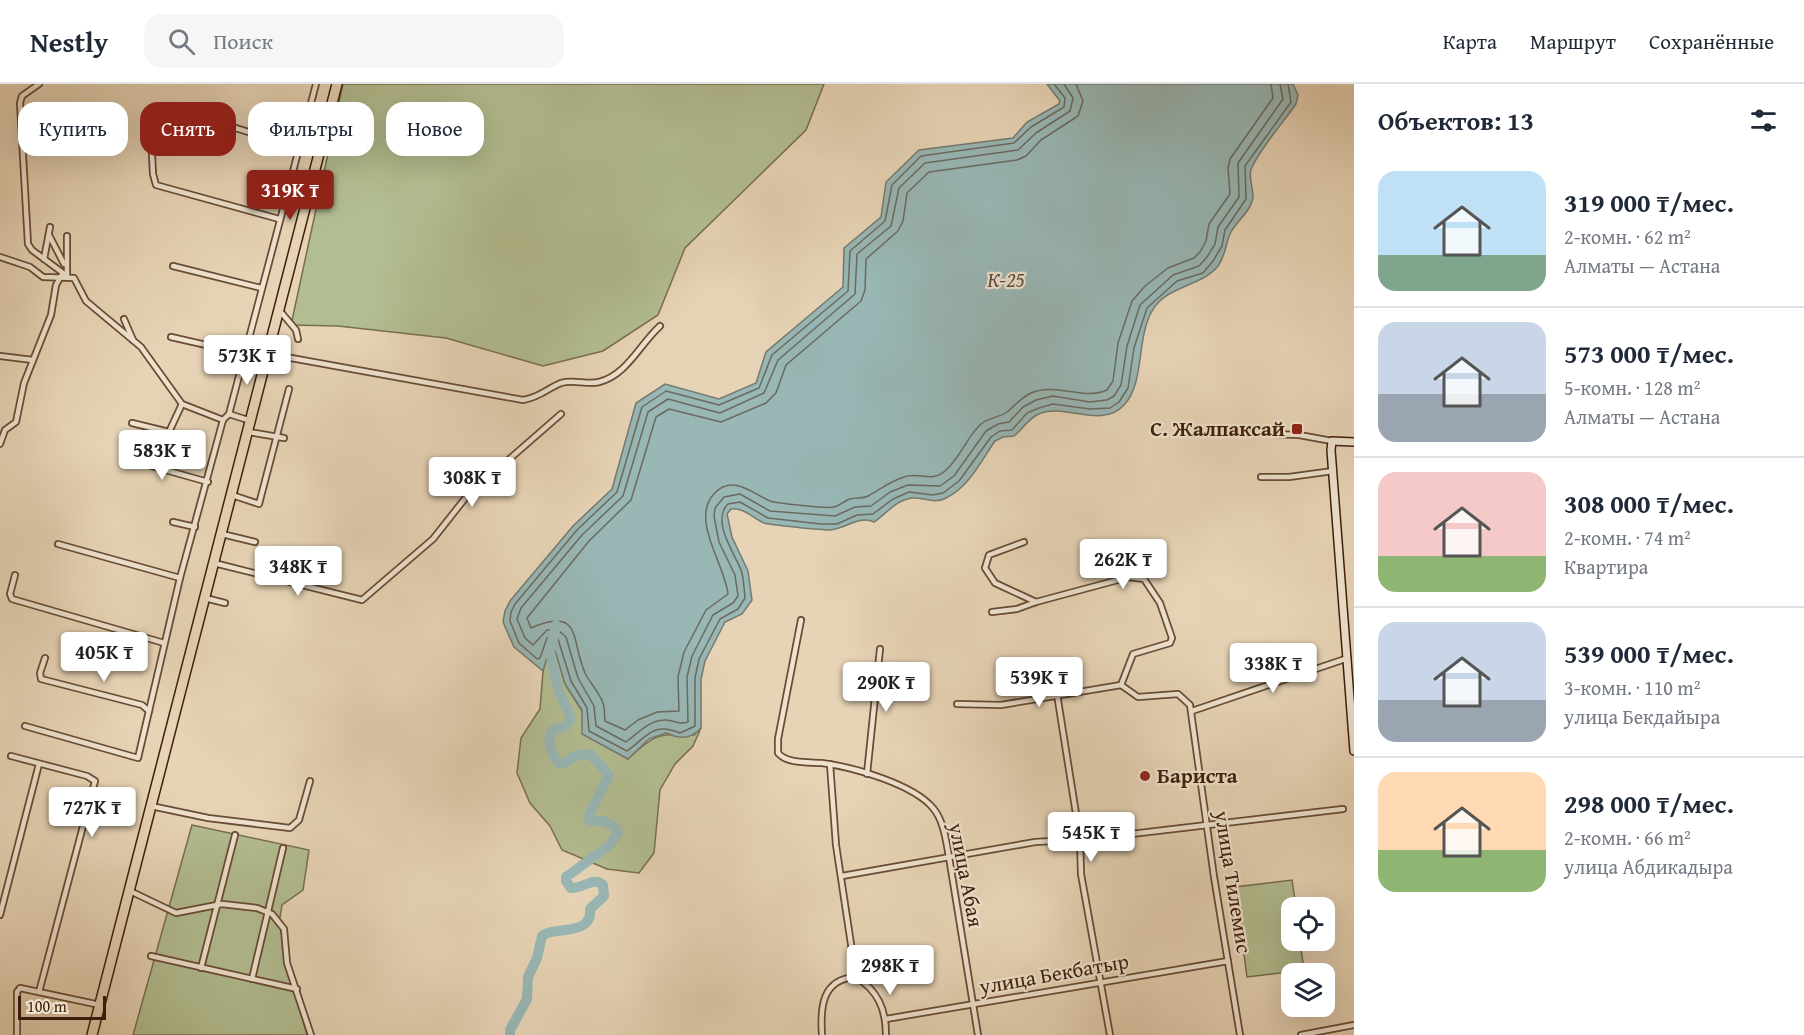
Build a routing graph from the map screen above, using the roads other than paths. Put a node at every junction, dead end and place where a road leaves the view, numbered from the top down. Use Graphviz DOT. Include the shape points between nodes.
graph roads {
  1 [pos="32,84"];
  2 [pos="39,84"];
  3 [pos="316,84"];
  4 [pos="337,84"];
  5 [pos="30,90"];
  6 [pos="311,102"];
  7 [pos="333,102"];
  8 [pos="152,156"];
  9 [pos="296,156"];
  10 [pos="320,156"];
  11 [pos="279,219"];
  12 [pos="50,227"];
  13 [pos="49,235"];
  14 [pos="67,236"];
  15 [pos="0,257"];
  16 [pos="44,259"];
  17 [pos="173,266"];
  18 [pos="65,267"];
  19 [pos="64,276"];
  20 [pos="261,288"];
  21 [pos="280,311"];
  22 [pos="124,319"];
  23 [pos="660,326"];
  24 [pos="171,337"];
  25 [pos="298,339"];
  26 [pos="133,340"];
  27 [pos="243,353"];
  28 [pos="0,356"];
  29 [pos="268,356"];
  30 [pos="33,360"];
  31 [pos="289,389"];
  32 [pos="182,405"];
  33 [pos="229,414"];
  34 [pos="561,414"];
  35 [pos="223,420"];
  36 [pos="251,421"];
  37 [pos="132,423"];
  38 [pos="249,432"];
  39 [pos="1272,434"];
  40 [pos="277,437"];
  41 [pos="284,438"];
  42 [pos="1332,441"];
  43 [pos="1354,442"];
  44 [pos="0,444"];
  45 [pos="123,458"];
  46 [pos="1333,471"];
  47 [pos="1261,477"];
  48 [pos="208,482"];
  49 [pos="232,495"];
  50 [pos="173,522"];
  51 [pos="195,527"];
  52 [pos="222,534"];
  53 [pos="255,542"];
  54 [pos="1024,542"];
  55 [pos="58,544"];
  56 [pos="214,563"];
  57 [pos="15,576"];
  58 [pos="180,578"];
  59 [pos="205,598"];
  60 [pos="1036,602"];
  61 [pos="225,603"];
  62 [pos="992,612"];
  63 [pos="801,620"];
  64 [pos="164,643"];
  65 [pos="880,649"];
  66 [pos="45,658"];
  67 [pos="1348,658"];
  68 [pos="1121,685"];
  69 [pos="1057,694"];
  70 [pos="957,704"];
  71 [pos="149,711"];
  72 [pos="1192,711"];
  73 [pos="25,726"];
  74 [pos="1354,751"];
  75 [pos="11,756"];
  76 [pos="39,764"];
  77 [pos="830,764"];
  78 [pos="867,774"];
  79 [pos="310,781"];
  80 [pos="151,806"];
  81 [pos="1342,809"];
  82 [pos="1207,824"];
  83 [pos="235,835"];
  84 [pos="1080,839"];
  85 [pos="283,848"];
  86 [pos="949,857"];
  87 [pos="842,876"];
  88 [pos="129,890"];
  89 [pos="217,904"];
  90 [pos="267,912"];
  91 [pos="0,915"];
  92 [pos="151,956"];
  93 [pos="1228,961"];
  94 [pos="201,968"];
  95 [pos="856,977"];
  96 [pos="252,979"];
  97 [pos="1100,982"];
  98 [pos="297,989"];
  99 [pos="39,992"];
  100 [pos="100,1005"];
  101 [pos="973,1005"];
  102 [pos="886,1019"];
  103 [pos="1354,1025"];
  104 [pos="17,1035"];
  105 [pos="92,1035"];
  106 [pos="311,1035"];
  107 [pos="822,1035"];
  108 [pos="886,1035"];
  109 [pos="978,1035"];
  110 [pos="1110,1035"];
  111 [pos="1240,1035"];
  112 [pos="1300,1035"];
  1 -- 5 [label="street"];
  2 -- 5 [label="street"];
  3 -- 6 [label="street"];
  4 -- 7 [label="highway"];
  5 -- 16 [label="street" via="20,103 28,244"];
  8 -- 11 [label="street" via="156,185"];
  9 -- 11 [label="street"];
  10 -- 21 [label="highway"];
  11 -- 20 [label="street"];
  12 -- 13 [label="street"];
  13 -- 16 [label="street"];
  13 -- 18 [label="street"];
  14 -- 18 [label="street"];
  15 -- 19 [label="street" via="30,267 43,277"];
  16 -- 19 [label="street"];
  17 -- 20 [label="street"];
  18 -- 19 [label="street"];
  19 -- 26 [label="street" via="74,278 86,301"];
  19 -- 30 [label="street" via="56,285 51,315"];
  20 -- 27 [label="street"];
  21 -- 25 [label="street" via="296,330"];
  21 -- 29 [label="highway"];
  22 -- 26 [label="street"];
  23 -- 29 [label="street" via="630,361 609,378 561,383 543,396 523,400"];
  24 -- 27 [label="street"];
  26 -- 32 [label="street"];
  27 -- 29 [label="street"];
  27 -- 33 [label="street"];
  28 -- 30 [label="street"];
  29 -- 36 [label="highway"];
  30 -- 44 [label="street" via="16,422 5,430"];
  31 -- 40 [label="street"];
  32 -- 35 [label="street"];
  32 -- 37 [label="street" via="169,432"];
  33 -- 35 [label="street"];
  33 -- 36 [label="street"];
  34 -- 56 [label="street" via="467,496 433,539 362,600"];
  35 -- 48 [label="street"];
  36 -- 38 [label="highway"];
  38 -- 40 [label="street"];
  38 -- 49 [label="highway"];
  39 -- 42 [label="street"];
  40 -- 41 [label="street"];
  40 -- 49 [label="street" via="259,504"];
  42 -- 43 [label="street"];
  42 -- 46 [label="street"];
  45 -- 48 [label="street"];
  46 -- 47 [label="street"];
  46 -- 67 [label="street"];
  48 -- 51 [label="street"];
  49 -- 52 [label="highway"];
  50 -- 51 [label="street"];
  51 -- 58 [label="street"];
  52 -- 53 [label="street"];
  52 -- 56 [label="highway"];
  54 -- 60 [label="street" via="989,555 985,568 995,583"];
  55 -- 58 [label="street"];
  56 -- 59 [label="highway"];
  57 -- 64 [label="street" via="12,600"];
  58 -- 64 [label="street"];
  59 -- 61 [label="street"];
  59 -- 80 [label="highway"];
  60 -- 62 [label="street"];
  60 -- 68 [label="street" via="1129,577 1144,579 1160,603 1172,638 1170,643 1133,654"];
  63 -- 77 [label="street, улица Абая" via="777,750 787,759"];
  64 -- 71 [label="street"];
  65 -- 78 [label="street"];
  66 -- 71 [label="street" via="41,679 142,705"];
  67 -- 72 [label="street"];
  67 -- 74 [label="street"];
  68 -- 69 [label="street"];
  68 -- 72 [label="street" via="1138,698 1178,694"];
  69 -- 70 [label="street" via="1000,705"];
  69 -- 84 [label="street"];
  71 -- 73 [label="street" via="138,758"];
  72 -- 82 [label="street, улица Тилемис"];
  75 -- 76 [label="street"];
  76 -- 91 [label="street"];
  76 -- 99 [label="street" via="93,777 95,784"];
  77 -- 78 [label="street, улица Абая"];
  77 -- 87 [label="street"];
  78 -- 86 [label="street, улица Абая" via="904,789 933,808 944,832"];
  79 -- 80 [label="street" via="299,820 290,828"];
  80 -- 88 [label="highway"];
  81 -- 82 [label="street"];
  82 -- 84 [label="street"];
  82 -- 93 [label="street, улица Тилемис"];
  83 -- 89 [label="street"];
  84 -- 86 [label="street" via="1035,842"];
  84 -- 97 [label="street" via="1081,873"];
  85 -- 90 [label="street"];
  86 -- 87 [label="street"];
  86 -- 101 [label="street, улица Абая"];
  87 -- 95 [label="street"];
  88 -- 89 [label="street" via="176,913"];
  88 -- 100 [label="highway"];
  89 -- 90 [label="street"];
  89 -- 94 [label="street"];
  90 -- 96 [label="street"];
  90 -- 98 [label="street" via="282,924 287,963"];
  92 -- 94 [label="street"];
  93 -- 97 [label="street, улица Бекбатыр"];
  93 -- 111 [label="street, улица Тилемис"];
  94 -- 96 [label="street"];
  95 -- 102 [label="street" via="877,996"];
  95 -- 107 [label="street" via="829,987 822,1005"];
  96 -- 98 [label="street"];
  97 -- 101 [label="street, улица Бекбатыр"];
  97 -- 110 [label="street"];
  98 -- 106 [label="street"];
  99 -- 100 [label="street"];
  99 -- 104 [label="street" via="17,989"];
  100 -- 105 [label="highway"];
  101 -- 102 [label="street, улица Бекбатыр"];
  101 -- 109 [label="street, улица Абая"];
  102 -- 108 [label="street"];
  103 -- 112 [label="street"];
}
